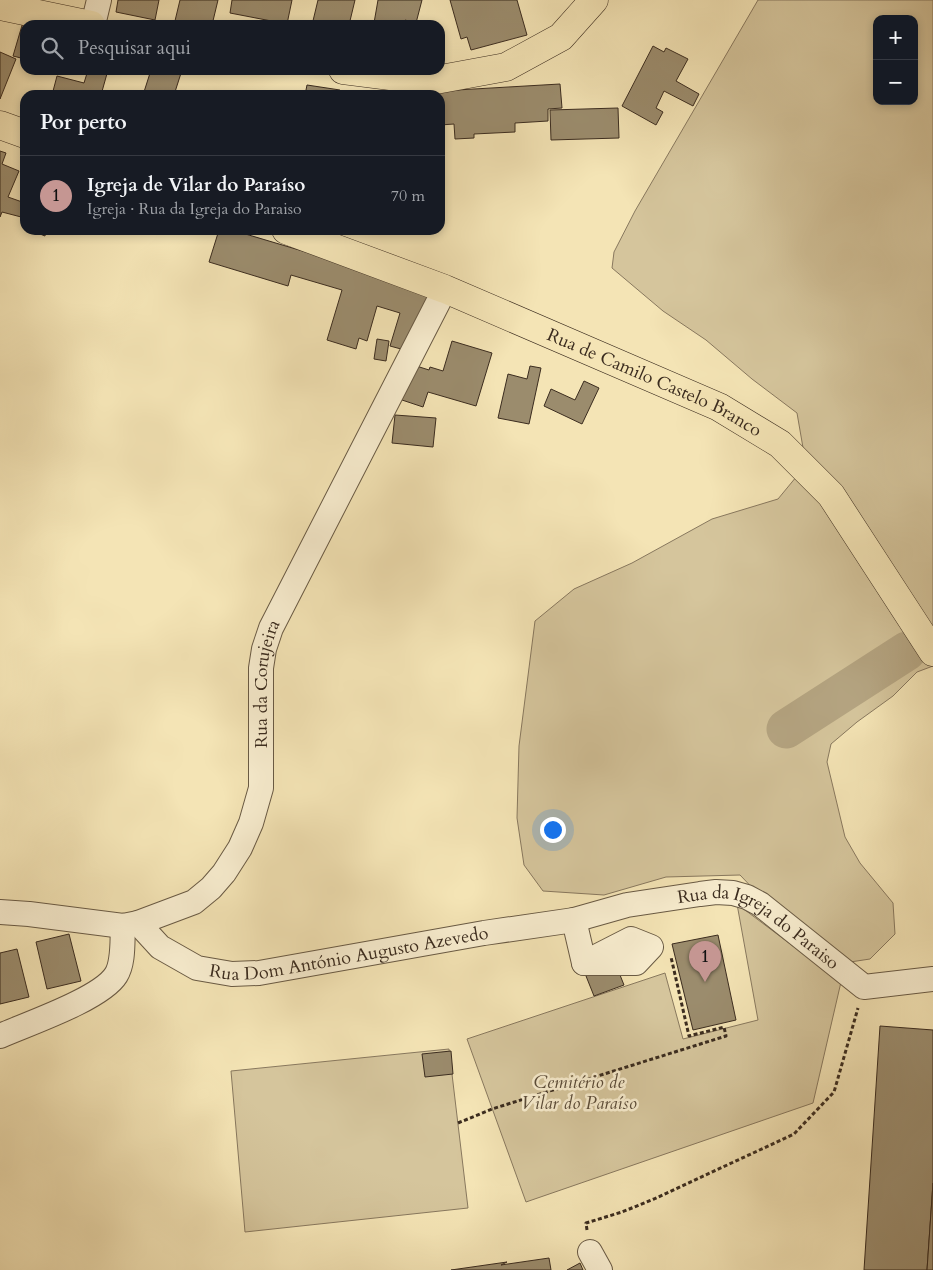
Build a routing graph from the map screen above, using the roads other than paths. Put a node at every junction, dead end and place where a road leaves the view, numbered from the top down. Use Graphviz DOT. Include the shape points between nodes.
graph roads {
  1 [pos="99,0"];
  2 [pos="594,0"];
  3 [pos="0,6"];
  4 [pos="68,20"];
  5 [pos="93,20"];
  6 [pos="383,75"];
  7 [pos="0,125"];
  8 [pos="20,132"];
  9 [pos="299,235"];
  10 [pos="445,289"];
  11 [pos="933,652"];
  12 [pos="0,912"];
  13 [pos="574,920"];
  14 [pos="131,924"];
  15 [pos="650,946"];
  16 [pos="933,979"];
  17 [pos="0,1036"];
  1 -- 5 [label="street"];
  2 -- 6 [label="main road" via="561,37 506,67 430,81"];
  3 -- 4 [label="main road"];
  7 -- 8 [label="main road"];
  9 -- 10 [label="main road, Rua de Camilo Castelo Branco"];
  10 -- 11 [label="main road, Rua de Camilo Castelo Branco" via="720,407 780,444 830,495"];
  10 -- 14 [label="street, Rua da Corujeira" via="271,628 261,668 261,788 240,848 224,873 194,902"];
  12 -- 14 [label="street, Rua da Corujeira"];
  13 -- 14 [label="street, Rua Dom António Augusto Azevedo" via="259,973 232,974 197,968 160,947"];
  13 -- 15 [label="street" via="584,963 636,963"];
  13 -- 16 [label="street, Rua da Igreja do Paraiso" via="628,905 716,892 740,895 760,904 864,987"];
  14 -- 17 [label="street" via="117,974 108,985 84,1000"];
}
